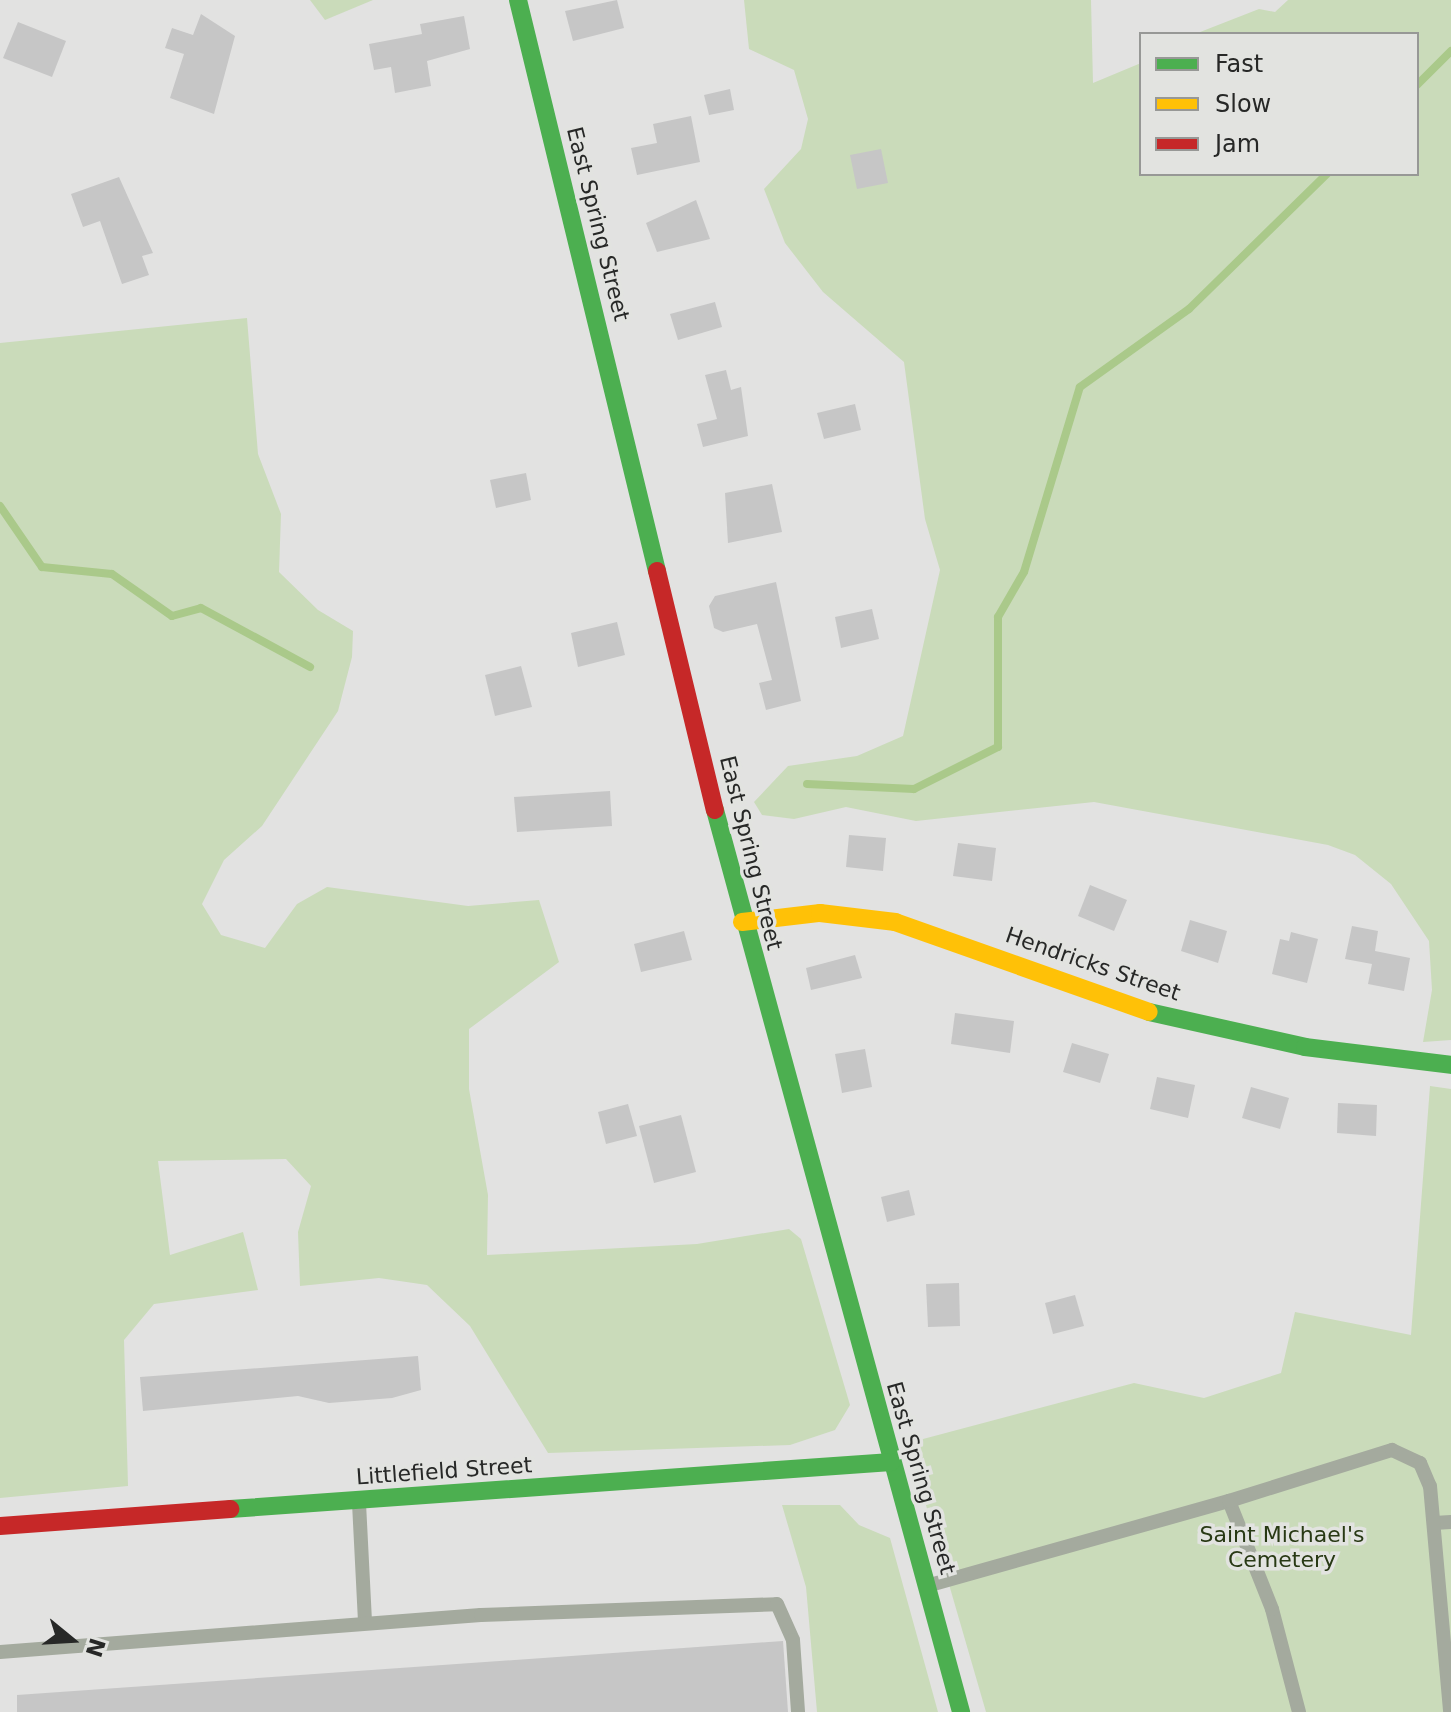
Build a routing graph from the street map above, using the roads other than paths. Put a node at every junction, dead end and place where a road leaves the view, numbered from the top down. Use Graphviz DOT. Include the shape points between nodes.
graph roads {
  1 [pos="518,0"];
  2 [pos="742,922"];
  3 [pos="1451,1065"];
  4 [pos="891,1462"];
  5 [pos="358,1501"];
  6 [pos="1229,1501"];
  7 [pos="1451,1522"];
  8 [pos="1434,1523"];
  9 [pos="0,1526"];
  10 [pos="926,1587"];
  11 [pos="365,1622"];
  12 [pos="0,1652"];
  13 [pos="798,1712"];
  14 [pos="961,1712"];
  15 [pos="1299,1712"];
  16 [pos="1450,1712"];
  1 -- 2 [label="main road, East Spring Street"];
  2 -- 3 [label="main road, Hendricks Street" via="820,913 895,922 1138,1010"];
  2 -- 4 [label="main road, East Spring Street"];
  4 -- 5 [label="main road, Littlefield Street"];
  4 -- 10 [label="main road, East Spring Street"];
  5 -- 9 [label="main road, Littlefield Street"];
  5 -- 11 [label="lane"];
  6 -- 8 [label="lane" via="1392,1450 1426,1472"];
  6 -- 10 [label="lane"];
  6 -- 15 [label="lane" via="1272,1609"];
  7 -- 8 [label="lane"];
  8 -- 16 [label="lane"];
  10 -- 14 [label="main road, East Spring Street"];
  11 -- 12 [label="lane"];
  11 -- 13 [label="lane" via="777,1604 793,1640"];
}
